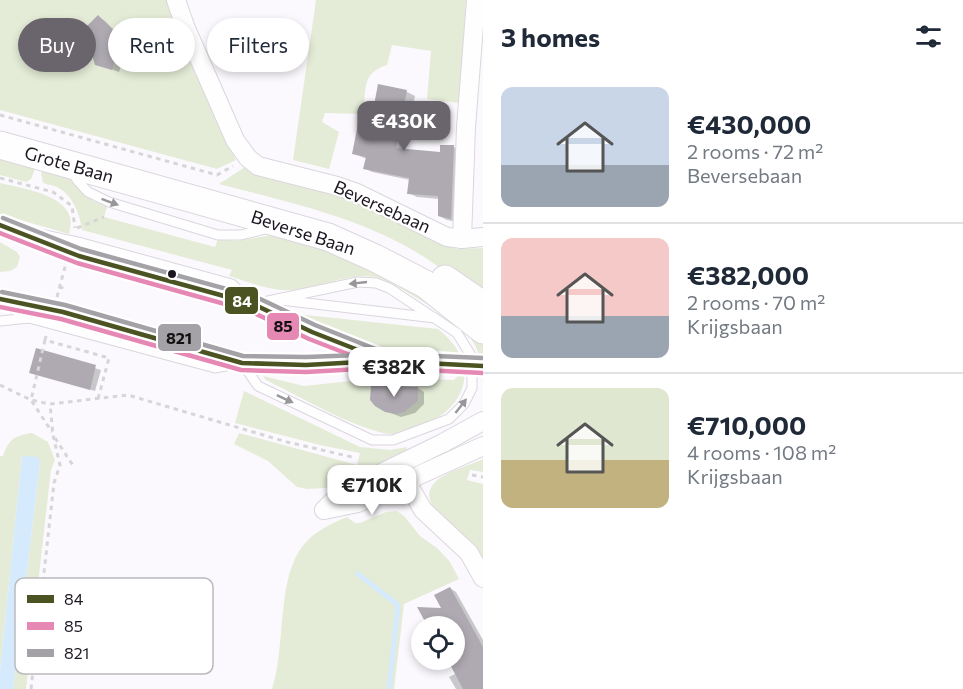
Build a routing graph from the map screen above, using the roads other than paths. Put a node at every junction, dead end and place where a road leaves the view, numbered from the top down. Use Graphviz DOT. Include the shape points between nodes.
graph roads {
  1 [pos="177,0"];
  2 [pos="476,0"];
  3 [pos="0,128"];
  4 [pos="0,145"];
  5 [pos="69,165"];
  6 [pos="138,175"];
  7 [pos="280,224"];
  8 [pos="0,225"];
  9 [pos="483,237"];
  10 [pos="462,239"];
  11 [pos="274,299"];
  12 [pos="0,300"];
  13 [pos="254,304"];
  14 [pos="483,305"];
  15 [pos="29,318"];
  16 [pos="437,318"];
  17 [pos="0,321"];
  18 [pos="483,330"];
  19 [pos="386,361"];
  20 [pos="242,363"];
  21 [pos="451,364"];
  22 [pos="483,421"];
  23 [pos="483,446"];
  24 [pos="402,473"];
  25 [pos="483,578"];
  1 -- 10 [label="street, Beversebaan" via="235,140 248,158 258,166 357,193 447,237"];
  2 -- 10 [label="street"];
  3 -- 6 [label="main road, Grote Baan"];
  4 -- 5 [label="main road, Grote Baan"];
  5 -- 6 [label="main road, Grote Baan"];
  5 -- 7 [label="lane, one-way" via="88,192 109,202 218,235 241,235"];
  6 -- 7 [label="main road, Beverse Baan"];
  6 -- 14 [label="main road, Beverse Baan" via="329,221 373,237"];
  7 -- 18 [label="main road, Beverse Baan" via="328,237 375,258 424,284"];
  8 -- 13 [label="lane" via="69,252"];
  8 -- 13 [label="lane" via="232,284"];
  9 -- 10 [label="street, Beversebaan"];
  11 -- 13 [label="lane"];
  11 -- 16 [label="lane"];
  16 -- 11 [label="lane, one-way" via="389,288 367,282"];
  12 -- 15 [label="lane"];
  12 -- 20 [label="lane" via="53,310"];
  13 -- 19 [label="lane"];
  15 -- 17 [label="lane"];
  15 -- 20 [label="lane" via="215,368"];
  20 -- 16 [label="lane, one-way" via="258,386 372,440 393,440 449,419 464,404 472,388 472,357 458,333"];
  19 -- 20 [label="lane"];
  19 -- 21 [label="lane"];
  22 -- 24 [label="street" via="443,443"];
  23 -- 24 [label="street"];
  24 -- 25 [label="street" via="423,510 469,553"];
}
